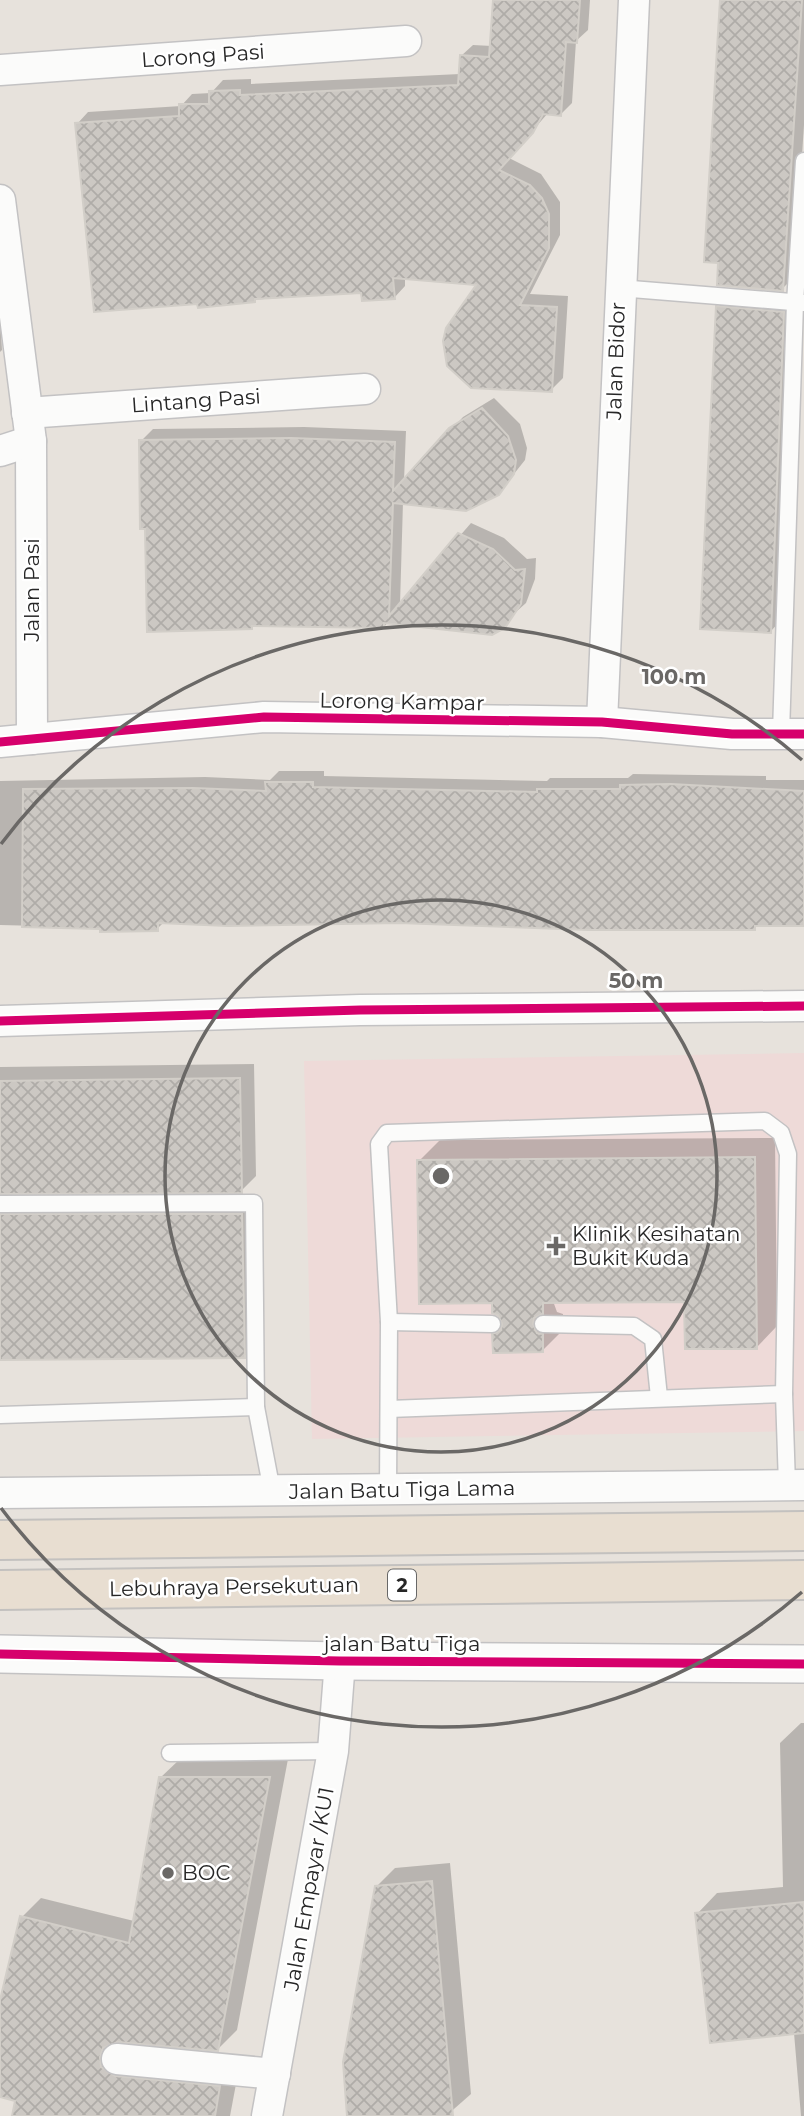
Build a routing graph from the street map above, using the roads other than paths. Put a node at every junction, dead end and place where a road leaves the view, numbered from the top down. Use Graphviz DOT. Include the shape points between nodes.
graph roads {
  1 [pos="634,0"];
  2 [pos="405,41"];
  3 [pos="0,70"];
  4 [pos="804,161"];
  5 [pos="0,200"];
  6 [pos="619,288"];
  7 [pos="799,303"];
  8 [pos="365,389"];
  9 [pos="29,427"];
  10 [pos="0,451"];
  11 [pos="602,722"];
  12 [pos="792,734"];
  13 [pos="33,738"];
  14 [pos="0,742"];
  15 [pos="804,1006"];
  16 [pos="0,1021"];
  17 [pos="0,1204"];
  18 [pos="389,1322"];
  19 [pos="492,1324"];
  20 [pos="543,1324"];
  21 [pos="784,1394"];
  22 [pos="659,1396"];
  23 [pos="256,1407"];
  24 [pos="389,1409"];
  25 [pos="0,1415"];
  26 [pos="795,1485"];
  27 [pos="388,1490"];
  28 [pos="272,1491"];
  29 [pos="0,1493"];
  30 [pos="804,1531"];
  31 [pos="0,1540"];
  32 [pos="804,1580"];
  33 [pos="0,1590"];
  34 [pos="0,1654"];
  35 [pos="340,1661"];
  36 [pos="804,1664"];
  37 [pos="333,1751"];
  38 [pos="170,1753"];
  39 [pos="117,2059"];
  40 [pos="275,2074"];
  41 [pos="267,2116"];
  1 -- 6 [label="street, Jalan Bidor"];
  2 -- 3 [label="street, Lorong Pasi"];
  4 -- 7 [label="lane"];
  5 -- 9 [label="street, Jalan Pasi"];
  6 -- 7 [label="lane"];
  6 -- 11 [label="street, Jalan Bidor"];
  7 -- 12 [label="lane"];
  8 -- 9 [label="street, Lintang Pasi"];
  9 -- 10 [label="street"];
  9 -- 13 [label="street, Jalan Pasi"];
  11 -- 12 [label="street, Lorong Kampar" via="732,734"];
  11 -- 13 [label="street, Lorong Kampar" via="264,717"];
  13 -- 14 [label="street, Lorong Kampar"];
  15 -- 16 [label="street" via="360,1010"];
  17 -- 23 [label="lane" via="254,1203"];
  18 -- 19 [label="lane"];
  18 -- 21 [label="lane" via="379,1144 387,1133 765,1121 781,1133 788,1154"];
  18 -- 24 [label="lane"];
  20 -- 22 [label="lane" via="634,1326 653,1339"];
  21 -- 22 [label="lane"];
  21 -- 26 [label="lane"];
  22 -- 24 [label="lane"];
  23 -- 25 [label="lane"];
  23 -- 28 [label="lane"];
  24 -- 27 [label="lane"];
  26 -- 27 [label="street, Jalan Batu Tiga Lama"];
  27 -- 28 [label="street, Jalan Batu Tiga Lama"];
  28 -- 29 [label="street, Jalan Batu Tiga Lama"];
  30 -- 31 [label="highway"];
  32 -- 33 [label="highway, Lebuhraya Persekutuan / 2"];
  34 -- 35 [label="street, jalan Batu Tiga"];
  35 -- 36 [label="street, jalan Batu Tiga"];
  35 -- 37 [label="street, Jalan Empayar /KU1"];
  37 -- 38 [label="lane"];
  37 -- 40 [label="street, Jalan Empayar /KU1"];
  39 -- 40 [label="street"];
  40 -- 41 [label="street, Jalan Empayar /KU1"];
}
